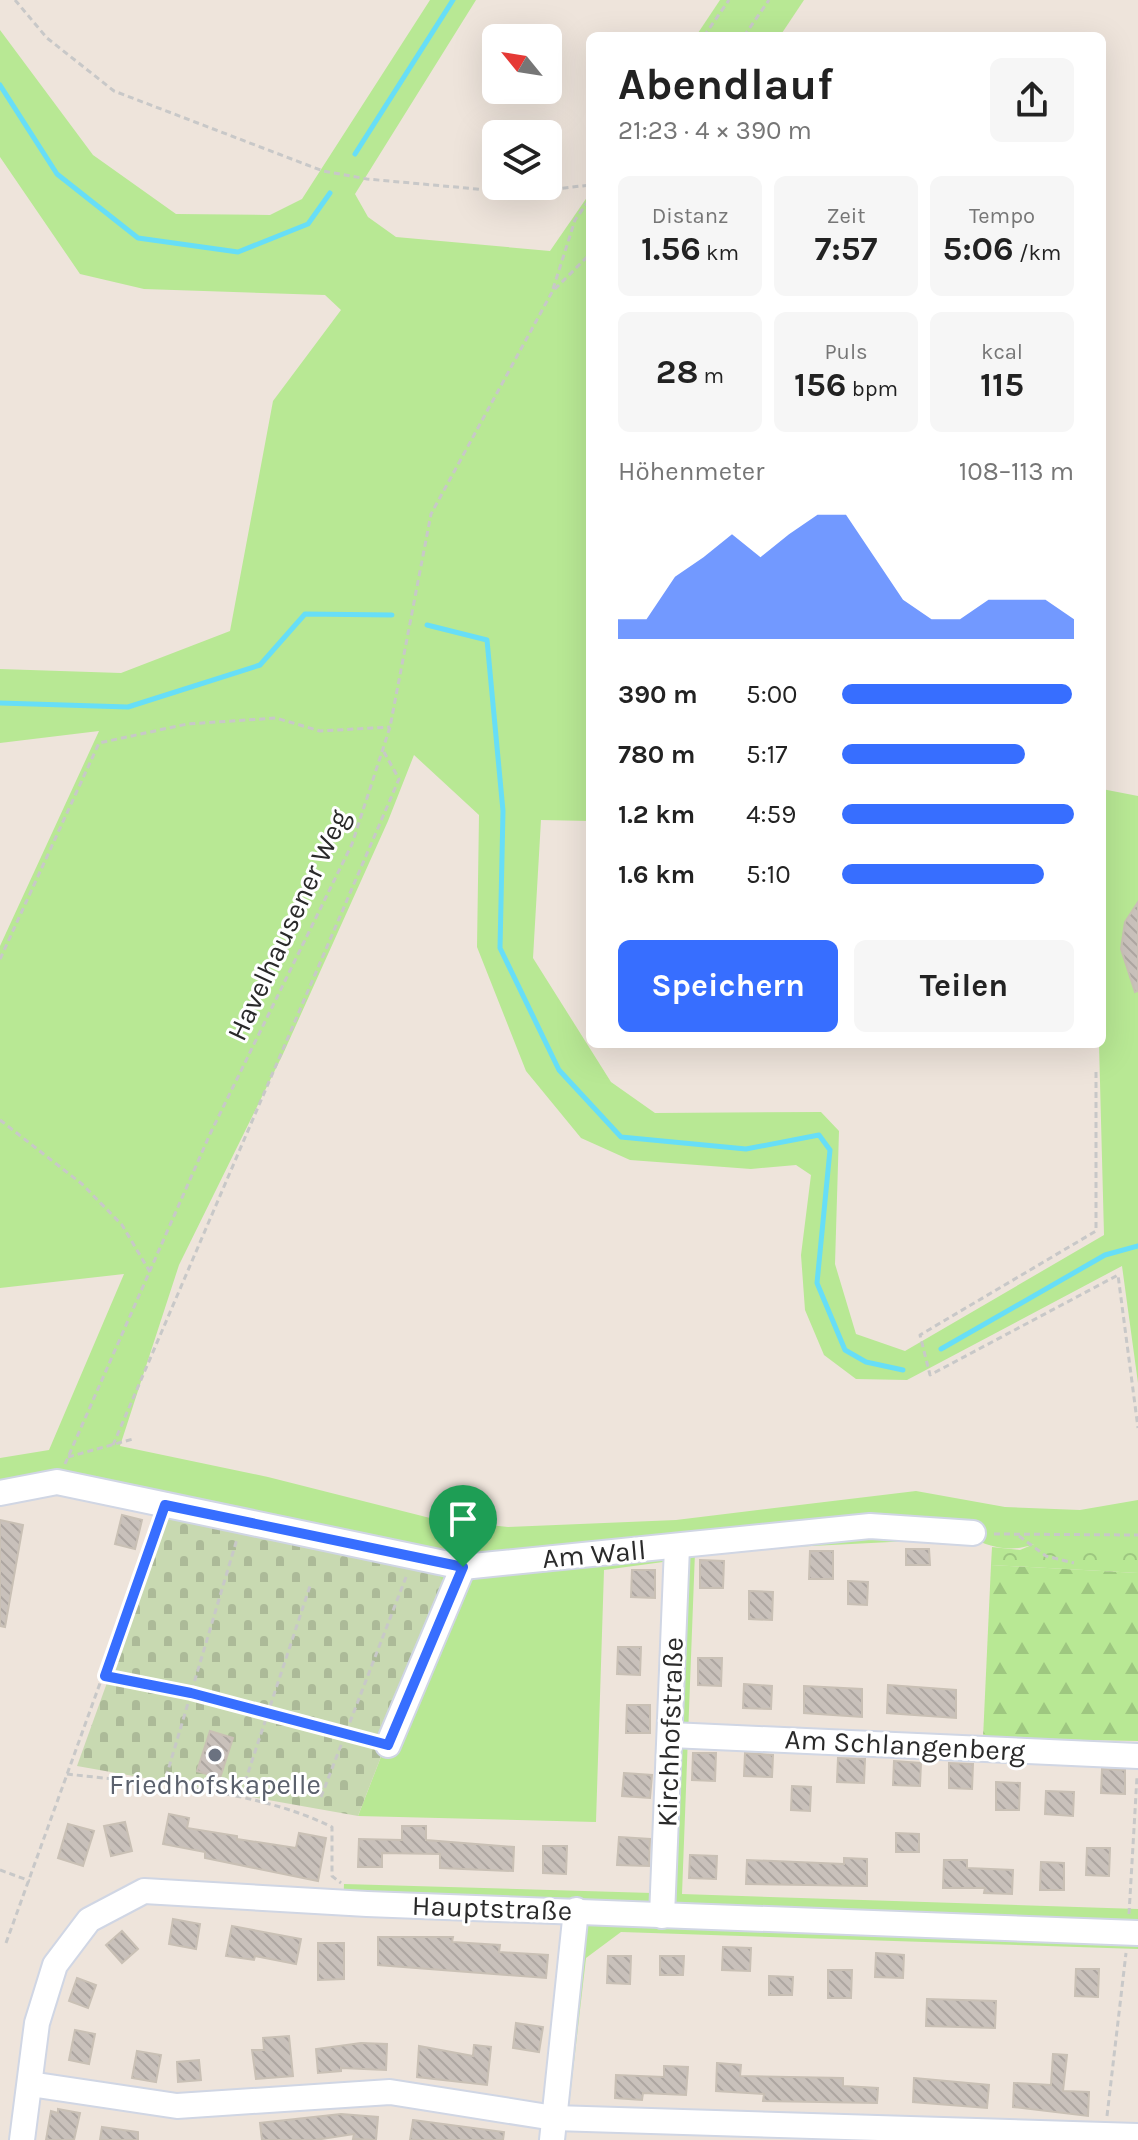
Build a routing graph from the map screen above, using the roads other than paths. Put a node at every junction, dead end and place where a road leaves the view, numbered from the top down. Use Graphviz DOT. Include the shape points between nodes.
graph roads {
  1 [pos="0,1493"];
  2 [pos="973,1533"];
  3 [pos="677,1547"];
  4 [pos="463,1567"];
  5 [pos="671,1735"];
  6 [pos="388,1745"];
  7 [pos="1138,1756"];
  8 [pos="576,1910"];
  9 [pos="662,1916"];
  10 [pos="1138,1933"];
  11 [pos="30,2084"];
  12 [pos="553,2129"];
  13 [pos="1138,2136"];
  14 [pos="22,2140"];
  1 -- 4 [label="street, Am Wall" via="57,1482"];
  2 -- 3 [label="street, Am Wall" via="870,1526"];
  3 -- 4 [label="street, Am Wall"];
  3 -- 5 [label="street, Kirchhofstraße"];
  4 -- 6 [label="street"];
  5 -- 7 [label="street, Am Schlangenberg"];
  5 -- 9 [label="street, Kirchhofstraße"];
  8 -- 9 [label="street, Hauptstraße"];
  8 -- 11 [label="street, Hauptstraße" via="144,1891 89,1920 55,1965 37,2023"];
  8 -- 12 [label="street"];
  9 -- 10 [label="street, Hauptstraße"];
  11 -- 12 [label="street" via="177,2106 390,2092"];
  11 -- 14 [label="street, Hauptstraße"];
  12 -- 13 [label="street"];
}
